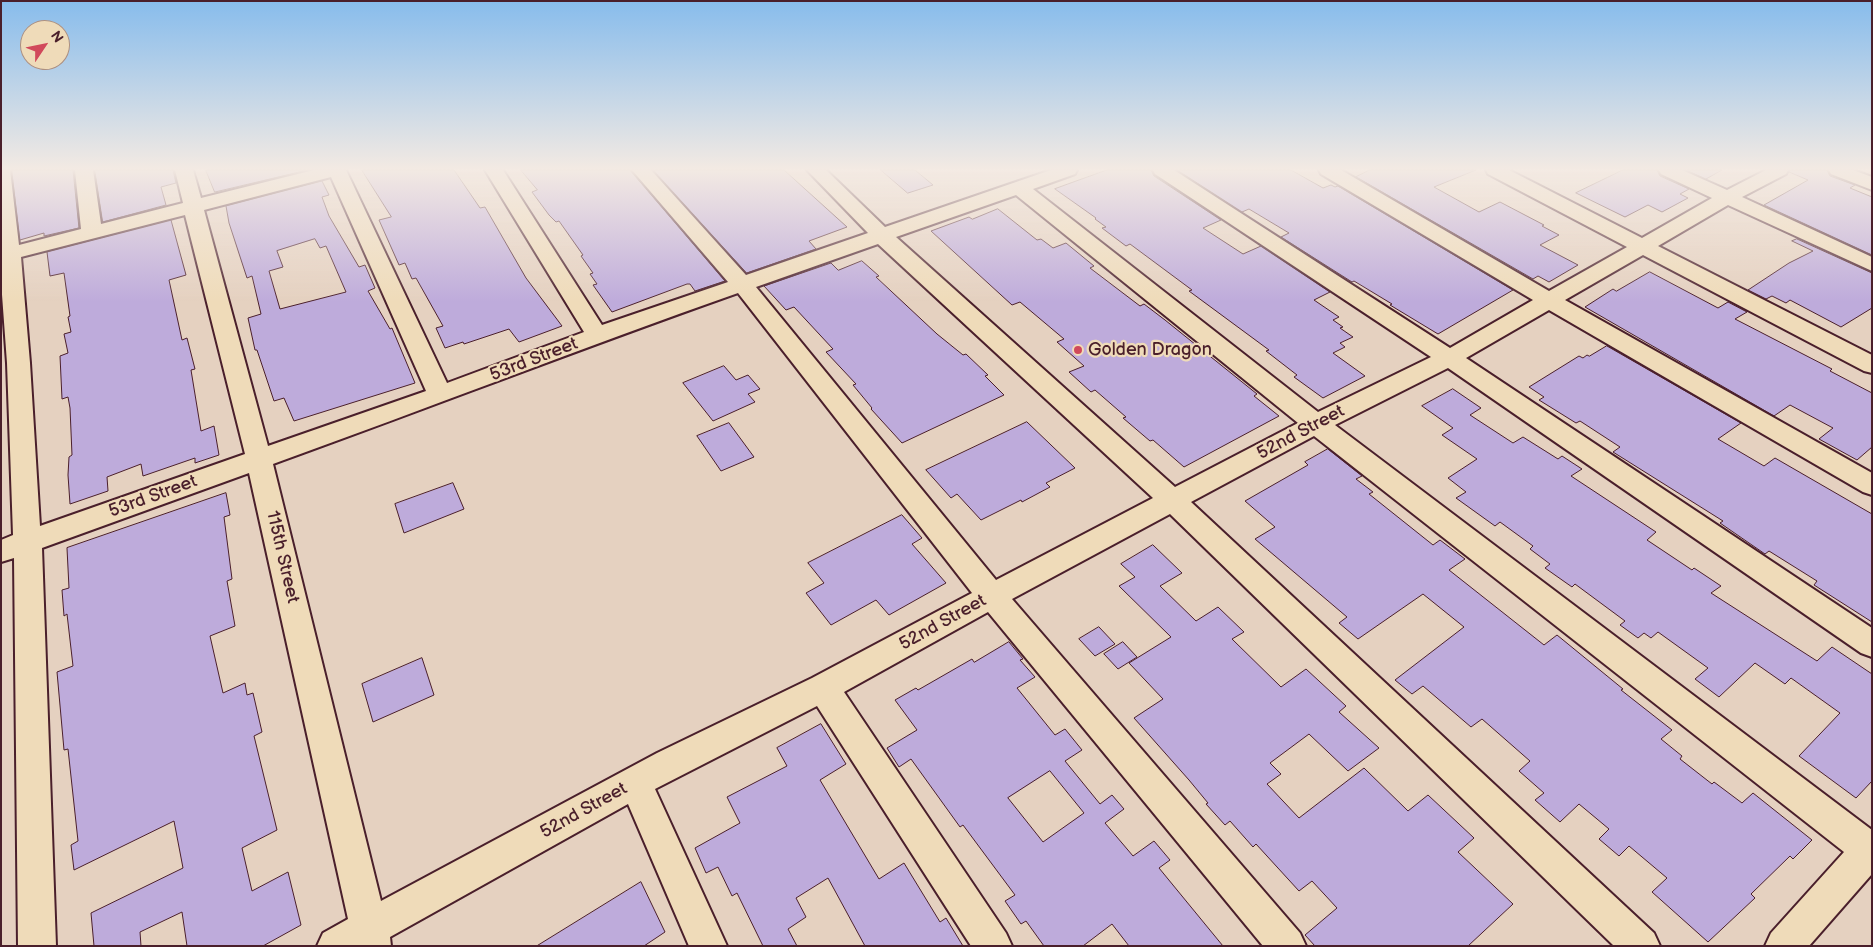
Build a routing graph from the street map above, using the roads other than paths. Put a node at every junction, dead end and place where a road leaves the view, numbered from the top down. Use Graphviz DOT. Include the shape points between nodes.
graph roads {
  1 [pos="4,214"];
  2 [pos="90,214"];
  3 [pos="162,214"];
  4 [pos="196,214"];
  5 [pos="356,214"];
  6 [pos="521,214"];
  7 [pos="681,214"];
  8 [pos="860,214"];
  9 [pos="943,214"];
  10 [pos="1052,214"];
  11 [pos="1230,214"];
  12 [pos="1403,214"];
  13 [pos="1581,214"];
  14 [pos="1698,214"];
  15 [pos="1764,214"];
  16 [pos="92,232"];
  17 [pos="882,236"];
  18 [pos="1643,246"];
  19 [pos="6,255"];
  20 [pos="1872,265"];
  21 [pos="742,284"];
  22 [pos="1550,301"];
  23 [pos="597,336"];
  24 [pos="1450,358"];
  25 [pos="1872,365"];
  26 [pos="440,395"];
  27 [pos="1316,424"];
  28 [pos="259,460"];
  29 [pos="1872,485"];
  30 [pos="1173,501"];
  31 [pos="28,541"];
  32 [pos="1,551"];
  33 [pos="992,596"];
  34 [pos="1872,644"];
  35 [pos="823,688"];
  36 [pos="635,784"];
  37 [pos="1871,849"];
  38 [pos="371,937"];
  39 [pos="37,946"];
  40 [pos="336,946"];
  41 [pos="708,946"];
  42 [pos="993,946"];
  43 [pos="1288,946"];
  44 [pos="1641,946"];
  45 [pos="1784,946"];
  1 -- 19 [label="street"];
  2 -- 16 [label="street"];
  3 -- 16 [label="street"];
  4 -- 28 [label="street, 115th Street"];
  5 -- 26 [label="street"];
  6 -- 23 [label="street"];
  7 -- 21 [label="street"];
  8 -- 17 [label="street"];
  9 -- 17 [label="street, 53rd Street"];
  10 -- 27 [label="street"];
  11 -- 24 [label="street"];
  12 -- 22 [label="street"];
  13 -- 18 [label="street"];
  14 -- 18 [label="street, 52nd Street"];
  15 -- 20 [label="street"];
  16 -- 19 [label="street"];
  17 -- 21 [label="street, 53rd Street"];
  17 -- 30 [label="street"];
  18 -- 22 [label="street, 52nd Street"];
  18 -- 25 [label="street"];
  19 -- 31 [label="street"];
  21 -- 23 [label="street, 53rd Street"];
  21 -- 33 [label="street"];
  22 -- 24 [label="street, 52nd Street"];
  22 -- 29 [label="street"];
  23 -- 26 [label="street, 53rd Street"];
  24 -- 27 [label="street, 52nd Street"];
  24 -- 34 [label="street"];
  26 -- 28 [label="street, 53rd Street"];
  27 -- 30 [label="street, 52nd Street"];
  27 -- 37 [label="street"];
  28 -- 31 [label="street, 53rd Street"];
  28 -- 38 [label="street, 115th Street"];
  30 -- 33 [label="street, 52nd Street"];
  30 -- 44 [label="street"];
  31 -- 32 [label="street, 53rd Street"];
  31 -- 39 [label="street"];
  33 -- 35 [label="street, 52nd Street"];
  33 -- 43 [label="street"];
  35 -- 36 [label="street, 52nd Street"];
  35 -- 42 [label="street"];
  36 -- 38 [label="street, 52nd Street"];
  36 -- 41 [label="street"];
  37 -- 45 [label="street"];
  38 -- 40 [label="street, 52nd Street"];
}
